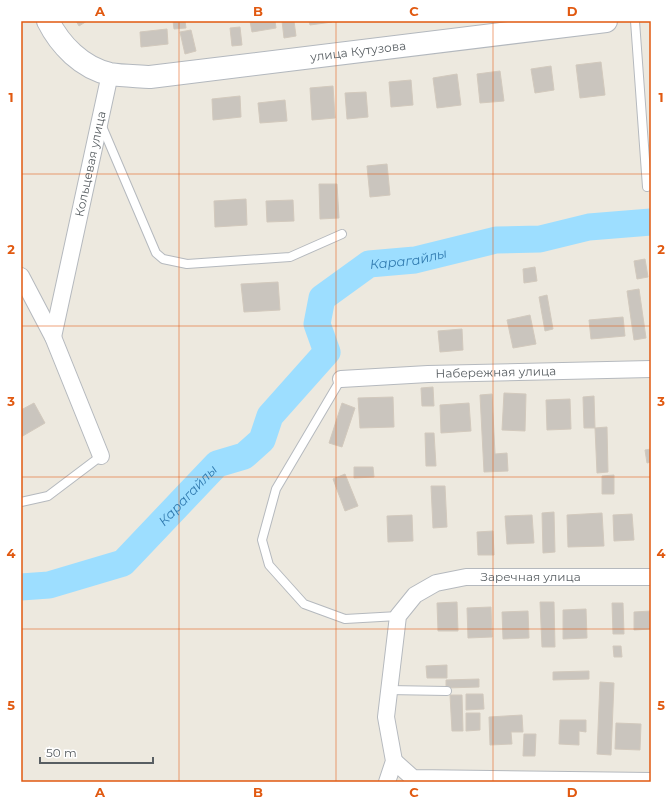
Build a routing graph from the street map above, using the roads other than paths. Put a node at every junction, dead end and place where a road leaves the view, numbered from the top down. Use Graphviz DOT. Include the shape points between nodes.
graph roads {
  1 [pos="48,21"];
  2 [pos="606,21"];
  3 [pos="635,21"];
  4 [pos="110,74"];
  5 [pos="99,122"];
  6 [pos="647,187"];
  7 [pos="342,234"];
  8 [pos="21,276"];
  9 [pos="53,337"];
  10 [pos="651,369"];
  11 [pos="341,379"];
  12 [pos="101,456"];
  13 [pos="21,502"];
  14 [pos="651,577"];
  15 [pos="398,616"];
  16 [pos="388,690"];
  17 [pos="447,691"];
  18 [pos="394,761"];
  19 [pos="651,781"];
  20 [pos="387,782"];
  1 -- 4 [label="main road" via="67,48 91,68"];
  2 -- 4 [label="main road, улица Кутузова" via="150,77"];
  3 -- 6 [label="lane"];
  4 -- 5 [label="street, Кольцевая улица"];
  5 -- 7 [label="lane" via="156,252 163,259 187,264 290,257"];
  5 -- 9 [label="street, Кольцевая улица"];
  8 -- 9 [label="street"];
  9 -- 12 [label="street"];
  10 -- 11 [label="street, Набережная улица" via="428,374"];
  11 -- 15 [label="lane" via="276,488 262,540 269,565 304,604 345,619"];
  12 -- 13 [label="lane" via="48,496"];
  14 -- 15 [label="street, Заречная улица" via="466,577 436,582 415,596"];
  15 -- 16 [label="street"];
  16 -- 17 [label="lane"];
  16 -- 18 [label="street" via="386,717"];
  18 -- 19 [label="street" via="413,778"];
  18 -- 20 [label="street"];
}
